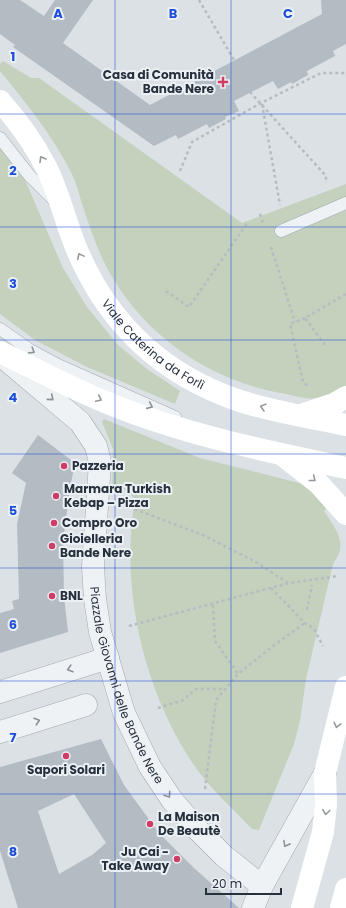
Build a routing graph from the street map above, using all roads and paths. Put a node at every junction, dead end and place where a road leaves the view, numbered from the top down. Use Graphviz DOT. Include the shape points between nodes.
graph roads {
  1 [pos="199,0"];
  2 [pos="234,60"];
  3 [pos="346,73"];
  4 [pos="250,92"];
  5 [pos="0,101"];
  6 [pos="261,103"];
  7 [pos="0,138"];
  8 [pos="180,171"];
  9 [pos="326,183"];
  10 [pos="346,203"];
  11 [pos="280,205"];
  12 [pos="62,208"];
  13 [pos="260,214"];
  14 [pos="248,222"];
  15 [pos="265,229"];
  16 [pos="281,231"];
  17 [pos="270,243"];
  18 [pos="166,290"];
  19 [pos="346,294"];
  20 [pos="305,318"];
  21 [pos="296,322"];
  22 [pos="0,329"];
  23 [pos="325,345"];
  24 [pos="0,353"];
  25 [pos="313,390"];
  26 [pos="346,397"];
  27 [pos="300,415"];
  28 [pos="346,425"];
  29 [pos="212,438"];
  30 [pos="283,455"];
  31 [pos="346,468"];
  32 [pos="129,507"];
  33 [pos="346,514"];
  34 [pos="338,576"];
  35 [pos="289,583"];
  36 [pos="312,585"];
  37 [pos="271,588"];
  38 [pos="213,605"];
  39 [pos="307,610"];
  40 [pos="305,623"];
  41 [pos="129,626"];
  42 [pos="323,646"];
  43 [pos="108,658"];
  44 [pos="238,674"];
  45 [pos="346,687"];
  46 [pos="225,689"];
  47 [pos="0,692"];
  48 [pos="86,705"];
  49 [pos="158,708"];
  50 [pos="0,732"];
  51 [pos="325,773"];
  52 [pos="205,789"];
  53 [pos="262,886"];
  54 [pos="346,889"];
  55 [pos="252,908"];
  56 [pos="302,908"];
  57 [pos="341,908"];
  1 -- 2 [label="path"];
  3 -- 6 [label="path" via="321,73"];
  4 -- 6 [label="path"];
  12 -- 5 [label="main road, Viale Caterina da Forlì, one-way" via="46,166 29,138"];
  6 -- 8 [label="path" via="192,142"];
  6 -- 9 [label="path" via="326,176"];
  6 -- 11 [label="path"];
  7 -- 12 [label="lane, Viale Caterina da Forlì" via="29,175"];
  10 -- 16 [label="lane"];
  27 -- 12 [label="main road, Viale Caterina da Forlì, one-way" via="238,400 209,389 156,357 132,335 99,290 77,250"];
  13 -- 15 [label="path"];
  14 -- 18 [label="path" via="189,307"];
  17 -- 21 [label="path"];
  19 -- 20 [label="path"];
  20 -- 21 [label="path"];
  20 -- 23 [label="path"];
  21 -- 25 [label="path" via="290,324 303,382"];
  22 -- 29 [label="lane, one-way" via="30,350 58,365 193,425"];
  24 -- 29 [label="main road, one-way" via="109,404"];
  24 -- 43 [label="street, Piazzale Giovanni delle Bande Nere, one-way" via="80,422 96,446 100,462 93,568 100,632"];
  26 -- 27 [label="main road" via="334,404"];
  27 -- 28 [label="main road"];
  29 -- 30 [label="main road"];
  30 -- 31 [label="main road"];
  30 -- 33 [label="main road, one-way" via="319,484"];
  32 -- 35 [label="path" via="203,535 256,562"];
  34 -- 35 [label="path"];
  35 -- 37 [label="path"];
  36 -- 39 [label="path"];
  37 -- 38 [label="path"];
  37 -- 40 [label="path"];
  38 -- 41 [label="path"];
  38 -- 44 [label="path" via="215,641"];
  40 -- 42 [label="path" via="314,630"];
  40 -- 44 [label="path"];
  43 -- 47 [label="street, one-way"];
  43 -- 53 [label="street, Piazzale Giovanni delle Bande Nere, one-way" via="124,713 150,767 172,800 224,856"];
  44 -- 46 [label="path"];
  45 -- 51 [label="main road, one-way"];
  46 -- 49 [label="path" via="196,689 183,700"];
  46 -- 52 [label="path" via="216,700"];
  50 -- 48 [label="street, one-way"];
  51 -- 53 [label="street, one-way"];
  51 -- 56 [label="main road, one-way" via="326,805 323,832"];
  53 -- 55 [label="street"];
  54 -- 57 [label="main road"];
}
